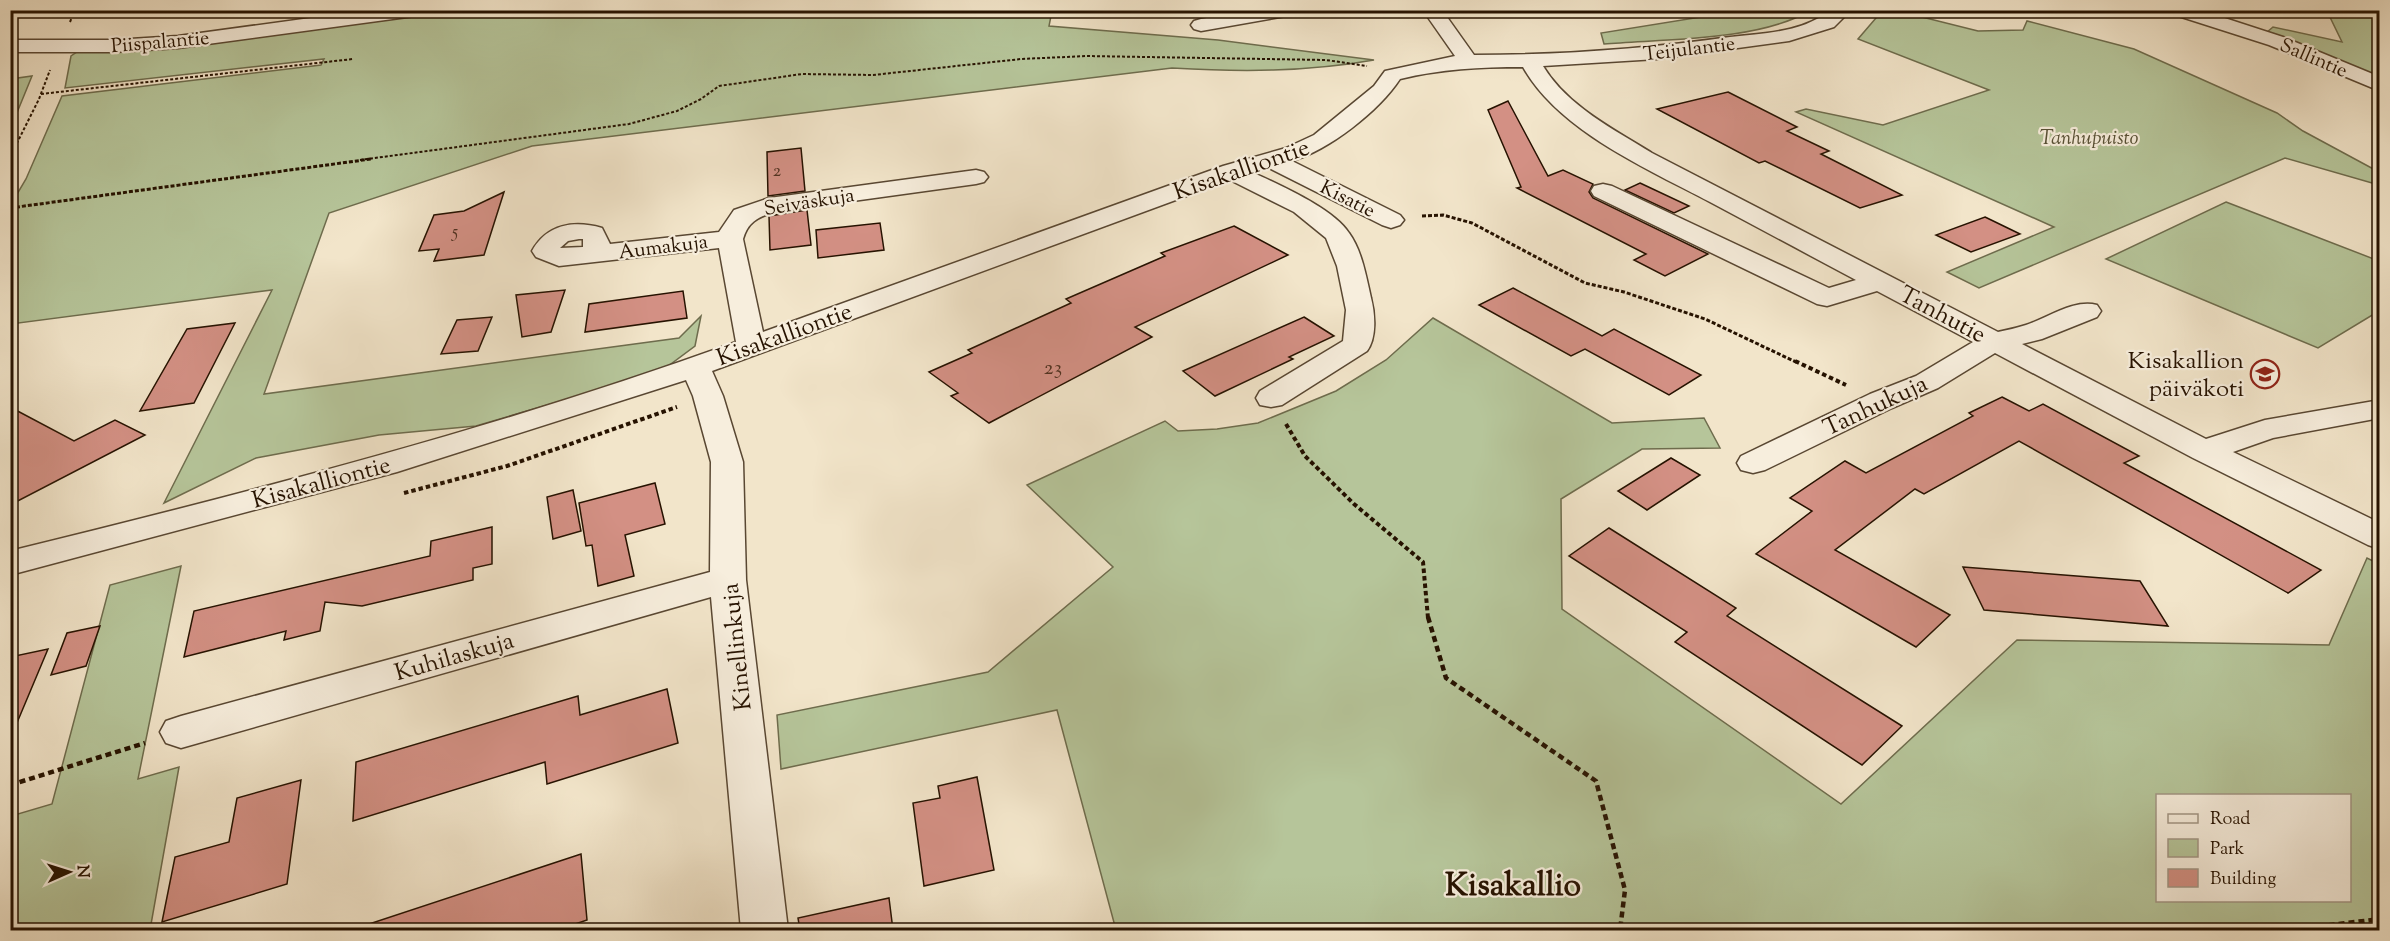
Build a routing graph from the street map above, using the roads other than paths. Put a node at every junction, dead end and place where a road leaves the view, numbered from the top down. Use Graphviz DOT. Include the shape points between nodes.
graph roads {
  1 [pos="415,10"];
  2 [pos="1286,10"];
  3 [pos="1472,10"];
  4 [pos="1842,10"];
  5 [pos="2179,10"];
  6 [pos="1430,11"];
  7 [pos="1201,25"];
  8 [pos="10,46"];
  9 [pos="1468,61"];
  10 [pos="1530,61"];
  11 [pos="2379,85"];
  12 [pos="1272,160"];
  13 [pos="1231,171"];
  14 [pos="976,177"];
  15 [pos="1603,191"];
  16 [pos="1391,220"];
  17 [pos="730,239"];
  18 [pos="596,254"];
  19 [pos="1879,281"];
  20 [pos="2087,311"];
  21 [pos="1994,341"];
  22 [pos="751,345"];
  23 [pos="696,367"];
  24 [pos="1271,398"];
  25 [pos="2379,409"];
  26 [pos="2204,452"];
  27 [pos="1753,464"];
  28 [pos="2379,537"];
  29 [pos="10,563"];
  30 [pos="728,580"];
  31 [pos="181,732"];
  32 [pos="765,930"];
  1 -- 8 [label="street, Piispalantie" via="219,29 114,46"];
  2 -- 7 [label="street"];
  3 -- 6 [label="street"];
  4 -- 10 [label="street, Teijulantie" via="1827,23 1789,35 1657,53"];
  5 -- 11 [label="street, Sallintie" via="2276,41"];
  6 -- 9 [label="street"];
  9 -- 10 [label="street"];
  9 -- 12 [label="street, Kisakalliontie" via="1392,75 1382,90 1322,140"];
  10 -- 19 [label="street, Tanhutie" via="1535,73 1593,126 1644,158"];
  12 -- 13 [label="street, Kisakalliontie"];
  12 -- 16 [label="street, Kisatie"];
  13 -- 22 [label="street, Kisakalliontie"];
  13 -- 24 [label="street" via="1303,207 1338,235 1360,310 1357,345"];
  14 -- 17 [label="street, Seiväskuja" via="769,205 748,212 734,224"];
  15 -- 19 [label="street" via="1827,298"];
  17 -- 18 [label="street, Aumakuja"];
  17 -- 22 [label="street"];
  19 -- 21 [label="street, Tanhutie"];
  20 -- 21 [label="street, Tanhukuja" via="2032,333"];
  21 -- 26 [label="street, Tanhutie"];
  21 -- 27 [label="street, Tanhukuja" via="1927,381"];
  22 -- 23 [label="street, Kisakalliontie"];
  23 -- 29 [label="street, Kisakalliontie" via="385,465"];
  23 -- 30 [label="street, Kinellinkuja" via="727,462"];
  25 -- 26 [label="street" via="2265,430"];
  26 -- 28 [label="street, Tanhutie"];
  30 -- 31 [label="street, Kuhilaskuja"];
  30 -- 32 [label="street, Kinellinkuja"];
}
